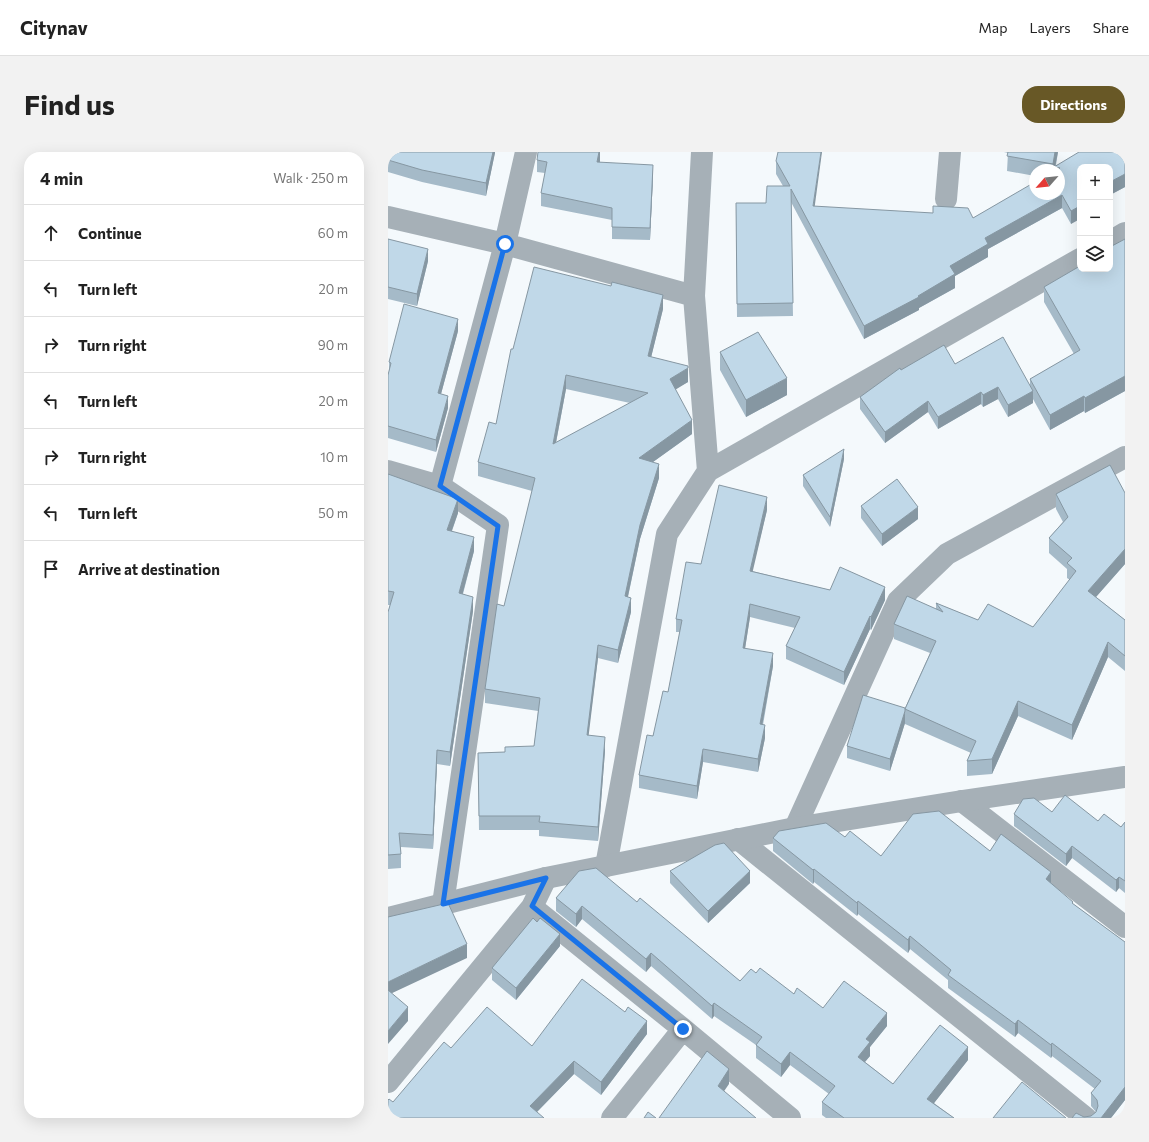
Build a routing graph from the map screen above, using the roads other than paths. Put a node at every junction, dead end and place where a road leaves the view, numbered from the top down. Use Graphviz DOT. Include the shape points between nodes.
graph roads {
  1 [pos="526,152"];
  2 [pos="702,152"];
  3 [pos="950,152"];
  4 [pos="946,199"];
  5 [pos="388,217"];
  6 [pos="1125,233"];
  7 [pos="1113,240"];
  8 [pos="505,244"];
  9 [pos="1077,261"];
  10 [pos="694,296"];
  11 [pos="1125,458"];
  12 [pos="388,471"];
  13 [pos="708,471"];
  14 [pos="440,486"];
  15 [pos="1125,777"];
  16 [pos="962,801"];
  17 [pos="795,828"];
  18 [pos="738,839"];
  19 [pos="606,866"];
  20 [pos="546,878"];
  21 [pos="443,904"];
  22 [pos="532,906"];
  23 [pos="388,918"];
  24 [pos="1125,927"];
  25 [pos="683,1029"];
  26 [pos="388,1082"];
  27 [pos="612,1118"];
  28 [pos="790,1118"];
  29 [pos="1086,1118"];
  1 -- 8 [label="street"];
  2 -- 10 [label="street"];
  3 -- 4 [label="street"];
  5 -- 8 [label="street"];
  6 -- 7 [label="street"];
  8 -- 10 [label="street"];
  8 -- 14 [label="street"];
  9 -- 13 [label="street"];
  10 -- 13 [label="street"];
  11 -- 17 [label="street" via="947,554 898,601"];
  12 -- 14 [label="street"];
  13 -- 19 [label="street" via="667,534"];
  14 -- 21 [label="street" via="498,526"];
  15 -- 16 [label="street"];
  16 -- 17 [label="street"];
  16 -- 24 [label="street"];
  17 -- 18 [label="street"];
  18 -- 19 [label="street"];
  18 -- 29 [label="street"];
  19 -- 20 [label="street"];
  20 -- 21 [label="street"];
  20 -- 22 [label="street"];
  21 -- 23 [label="street"];
  22 -- 25 [label="street"];
  22 -- 26 [label="street"];
  25 -- 27 [label="street"];
  25 -- 28 [label="street"];
}
